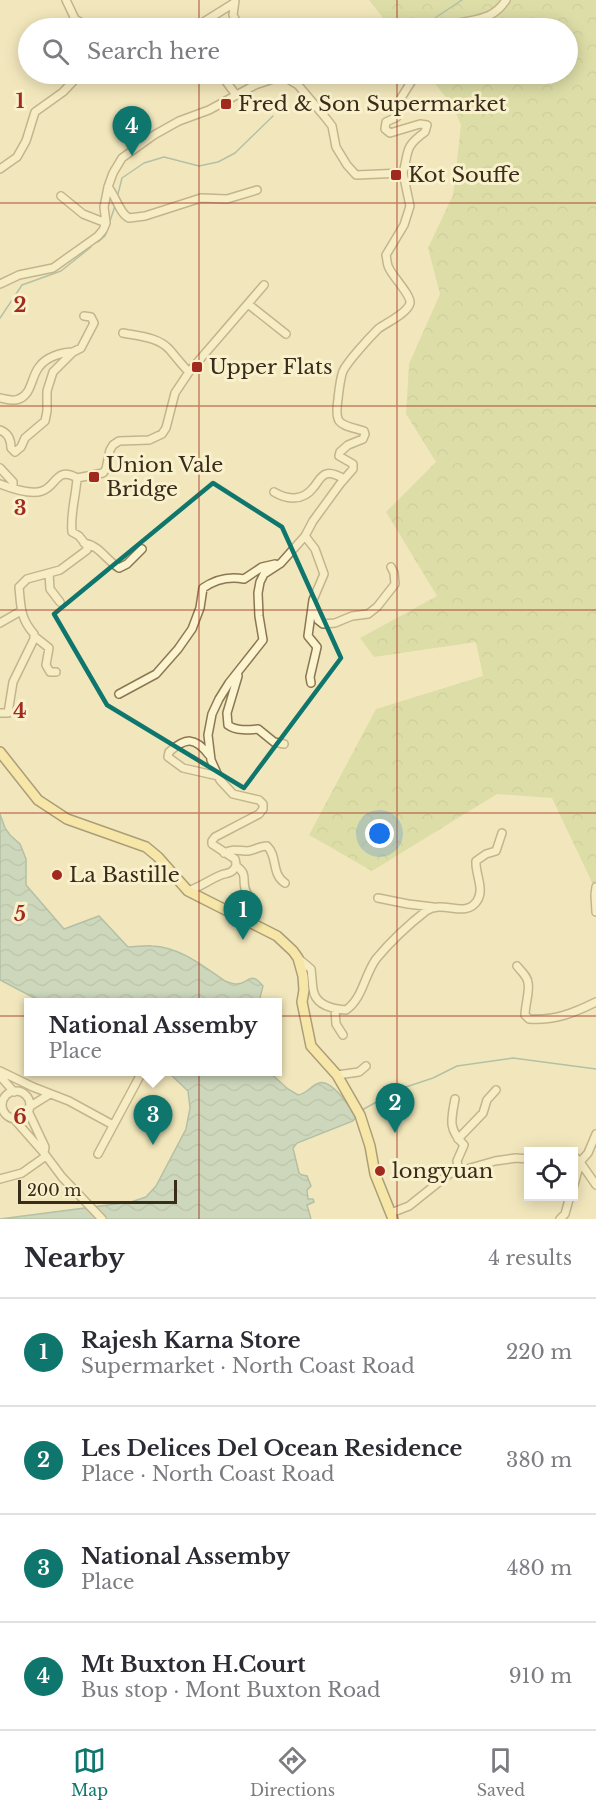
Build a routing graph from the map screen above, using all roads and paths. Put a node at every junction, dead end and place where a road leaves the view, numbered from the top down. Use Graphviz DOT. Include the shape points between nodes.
graph roads {
  1 [pos="66,0"];
  2 [pos="506,0"];
  3 [pos="234,1"];
  4 [pos="75,18"];
  5 [pos="209,18"];
  6 [pos="235,18"];
  7 [pos="484,18"];
  8 [pos="71,84"];
  9 [pos="227,84"];
  10 [pos="258,84"];
  11 [pos="295,84"];
  12 [pos="410,84"];
  13 [pos="255,85"];
  14 [pos="236,95"];
  15 [pos="0,169"];
  16 [pos="403,172"];
  17 [pos="108,187"];
  18 [pos="257,190"];
  19 [pos="61,196"];
  20 [pos="106,223"];
  21 [pos="0,284"];
  22 [pos="264,285"];
  23 [pos="248,304"];
  24 [pos="84,316"];
  25 [pos="123,333"];
  26 [pos="286,334"];
  27 [pos="73,352"];
  28 [pos="189,372"];
  29 [pos="0,398"];
  30 [pos="0,430"];
  31 [pos="0,468"];
  32 [pos="77,478"];
  33 [pos="344,479"];
  34 [pos="0,484"];
  35 [pos="13,487"];
  36 [pos="274,492"];
  37 [pos="305,536"];
  38 [pos="84,543"];
  39 [pos="142,549"];
  40 [pos="281,563"];
  41 [pos="391,567"];
  42 [pos="49,573"];
  43 [pos="313,600"];
  44 [pos="60,602"];
  45 [pos="21,611"];
  46 [pos="0,623"];
  47 [pos="34,636"];
  48 [pos="240,671"];
  49 [pos="56,672"];
  50 [pos="311,683"];
  51 [pos="119,694"];
  52 [pos="0,713"];
  53 [pos="284,744"];
  54 [pos="0,752"];
  55 [pos="210,758"];
  56 [pos="218,776"];
  57 [pos="502,833"];
  58 [pos="224,853"];
  59 [pos="236,866"];
  60 [pos="285,883"];
  61 [pos="596,887"];
  62 [pos="188,891"];
  63 [pos="247,893"];
  64 [pos="378,898"];
  65 [pos="433,907"];
  66 [pos="596,912"];
  67 [pos="298,958"];
  68 [pos="517,966"];
  69 [pos="596,1002"];
  70 [pos="334,1009"];
  71 [pos="343,1035"];
  72 [pos="366,1066"];
  73 [pos="0,1071"];
  74 [pos="337,1075"];
  75 [pos="0,1076"];
  76 [pos="139,1076"];
  77 [pos="496,1090"];
  78 [pos="14,1092"];
  79 [pos="50,1094"];
  80 [pos="455,1099"];
  81 [pos="1,1102"];
  82 [pos="29,1109"];
  83 [pos="14,1119"];
  84 [pos="113,1125"];
  85 [pos="596,1134"];
  86 [pos="458,1139"];
  87 [pos="45,1154"];
  88 [pos="98,1154"];
  89 [pos="524,1159"];
  90 [pos="580,1162"];
  91 [pos="578,1169"];
  92 [pos="459,1171"];
  93 [pos="0,1179"];
  94 [pos="596,1185"];
  95 [pos="569,1201"];
  96 [pos="392,1216"];
  97 [pos="102,1219"];
  98 [pos="560,1219"];
  1 -- 4 [label="street"];
  2 -- 7 [label="street"];
  3 -- 5 [label="street"];
  3 -- 6 [label="street"];
  8 -- 15 [label="street" via="35,112 17,156"];
  9 -- 14 [label="street"];
  10 -- 13 [label="street"];
  11 -- 16 [label="street" via="326,117 336,147 356,175"];
  12 -- 16 [label="street" via="401,98 397,117 386,122 385,129 390,133 427,125 409,147"];
  13 -- 14 [label="street"];
  14 -- 17 [label="street" via="154,135 122,158"];
  16 -- 33 [label="street" via="410,206 386,255 388,268 409,305 379,329 343,371 338,419 365,434 340,452 339,456 353,464"];
  17 -- 18 [label="street" via="129,218 201,198 227,199"];
  17 -- 20 [label="street"];
  19 -- 20 [label="street" via="83,214"];
  20 -- 21 [label="street" via="98,236 53,268 19,275"];
  22 -- 23 [label="street"];
  23 -- 26 [label="street"];
  23 -- 28 [label="street"];
  24 -- 27 [label="street" via="91,317 94,323 81,348"];
  25 -- 28 [label="street" via="153,339 168,348"];
  27 -- 29 [label="street" via="60,352 39,366 21,399"];
  27 -- 30 [label="street" via="53,372 45,421 25,438 21,447 15,452 11,440"];
  28 -- 32 [label="street" via="175,393 162,434 149,440 119,441 112,445 103,473"];
  31 -- 35 [label="street"];
  32 -- 35 [label="street" via="70,474 58,476 49,487 36,492"];
  32 -- 38 [label="street" via="72,532"];
  33 -- 36 [label="street" via="326,474 310,492 293,499"];
  33 -- 37 [label="street"];
  34 -- 35 [label="street"];
  37 -- 40 [label="street"];
  37 -- 43 [label="street" via="315,549 324,574"];
  38 -- 39 [label="street" via="93,545 119,568"];
  38 -- 42 [label="street" via="84,554"];
  40 -- 48 [label="street" via="264,574 260,582 263,640"];
  40 -- 51 [label="street" via="262,567 244,579 231,577 203,588 192,629 178,649 156,674"];
  41 -- 43 [label="street" via="394,584 368,614 323,624 318,620"];
  42 -- 44 [label="street" via="50,589"];
  42 -- 45 [label="street" via="22,582"];
  43 -- 50 [label="street" via="308,636 317,648"];
  45 -- 46 [label="street"];
  45 -- 47 [label="street"];
  47 -- 49 [label="street" via="49,648 46,665 50,672"];
  47 -- 52 [label="street" via="13,682 8,713"];
  48 -- 53 [label="street" via="227,713 228,725 258,729 274,742"];
  48 -- 55 [label="street" via="212,714 208,735"];
  54 -- 62 [label="main road" via="38,800 67,819 146,847"];
  55 -- 56 [label="street"];
  55 -- 56 [label="street" via="201,745 186,740 168,757 183,768"];
  56 -- 58 [label="street" via="233,794 263,804 259,814 215,837 212,844"];
  57 -- 65 [label="street" via="496,851 476,861 481,886 472,907"];
  58 -- 59 [label="street" via="235,859"];
  58 -- 60 [label="street" via="267,846 272,850 280,880"];
  59 -- 62 [label="street" via="230,873"];
  59 -- 63 [label="street" via="244,874"];
  61 -- 66 [label="street"];
  62 -- 67 [label="main road" via="277,936"];
  64 -- 65 [label="street"];
  65 -- 70 [label="street" via="406,926 376,960 351,1006 346,1010"];
  67 -- 70 [label="street" via="311,969 317,1001"];
  67 -- 74 [label="main road" via="309,1041 314,1052"];
  68 -- 69 [label="street" via="529,985 525,1002 529,1019 567,1016"];
  70 -- 71 [label="street" via="336,1024"];
  72 -- 74 [label="street"];
  73 -- 79 [label="street"];
  74 -- 96 [label="main road" via="358,1112 375,1174"];
  75 -- 78 [label="street"];
  76 -- 84 [label="street"];
  77 -- 86 [label="street" via="483,1113"];
  78 -- 81 [label="street"];
  78 -- 82 [label="street" via="27,1097"];
  79 -- 82 [label="street"];
  79 -- 84 [label="street"];
  80 -- 86 [label="street" via="451,1120"];
  81 -- 83 [label="street" via="4,1114"];
  82 -- 83 [label="street" via="24,1117"];
  82 -- 87 [label="street"];
  83 -- 87 [label="street"];
  84 -- 88 [label="street"];
  85 -- 90 [label="street"];
  86 -- 92 [label="street" via="464,1145 457,1161"];
  87 -- 93 [label="street" via="22,1173"];
  87 -- 97 [label="street"];
  89 -- 92 [label="street" via="495,1161"];
  90 -- 91 [label="street"];
  90 -- 94 [label="street"];
  92 -- 96 [label="street" via="449,1174"];
  95 -- 98 [label="street"];
}
